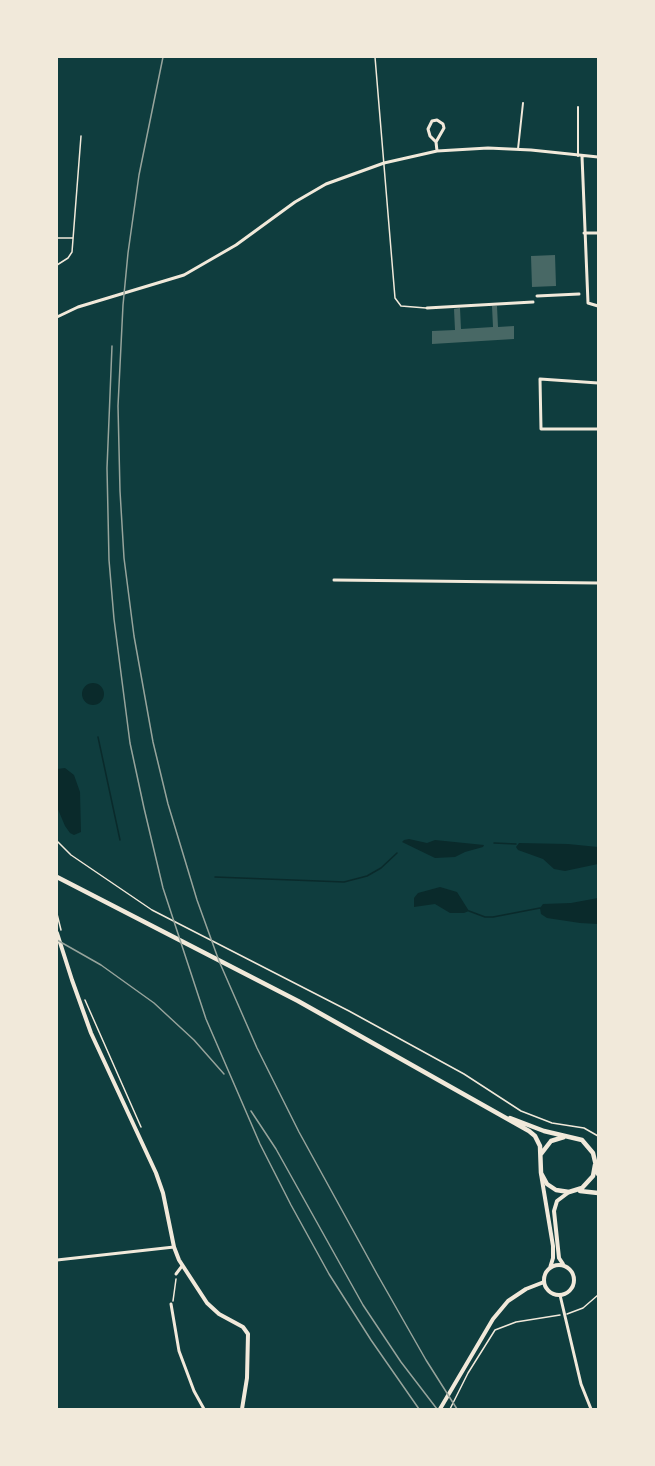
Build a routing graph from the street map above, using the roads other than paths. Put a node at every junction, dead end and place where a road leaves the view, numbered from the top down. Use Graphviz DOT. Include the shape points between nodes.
graph roads {
  1 [pos="375,57"];
  2 [pos="523,103"];
  3 [pos="578,107"];
  4 [pos="81,136"];
  5 [pos="436,142"];
  6 [pos="518,148"];
  7 [pos="437,151"];
  8 [pos="580,156"];
  9 [pos="598,157"];
  10 [pos="384,163"];
  11 [pos="584,233"];
  12 [pos="598,233"];
  13 [pos="57,238"];
  14 [pos="74,238"];
  15 [pos="57,265"];
  16 [pos="579,294"];
  17 [pos="537,296"];
  18 [pos="533,302"];
  19 [pos="598,306"];
  20 [pos="427,308"];
  21 [pos="57,317"];
  22 [pos="598,383"];
  23 [pos="598,429"];
  24 [pos="334,580"];
  25 [pos="598,583"];
  26 [pos="57,877"];
  27 [pos="57,933"];
  28 [pos="484,1106"];
  29 [pos="567,1136"];
  30 [pos="541,1154"];
  31 [pos="595,1165"];
  32 [pos="541,1173"];
  33 [pos="598,1174"];
  34 [pos="578,1190"];
  35 [pos="569,1192"];
  36 [pos="598,1192"];
  37 [pos="174,1247"];
  38 [pos="57,1260"];
  39 [pos="564,1265"];
  40 [pos="182,1266"];
  41 [pos="550,1268"];
  42 [pos="176,1274"];
  43 [pos="544,1282"];
  44 [pos="560,1295"];
  45 [pos="171,1304"];
  46 [pos="204,1409"];
  47 [pos="242,1409"];
  48 [pos="440,1409"];
  49 [pos="591,1409"];
  1 -- 10 [label="lane"];
  2 -- 6 [label="street"];
  3 -- 8 [label="street"];
  4 -- 14 [label="lane"];
  5 -- 5 [label="street" via="444,128 437,120 432,121 429,129"];
  5 -- 7 [label="street"];
  6 -- 7 [label="street"];
  6 -- 8 [label="street"];
  7 -- 10 [label="street"];
  8 -- 9 [label="street"];
  8 -- 11 [label="street"];
  10 -- 20 [label="lane" via="396,297 401,306"];
  10 -- 21 [label="street" via="326,184 184,275"];
  11 -- 12 [label="street"];
  11 -- 19 [label="street" via="588,303"];
  13 -- 14 [label="lane"];
  14 -- 15 [label="lane" via="70,255"];
  16 -- 17 [label="street"];
  18 -- 20 [label="street"];
  22 -- 23 [label="street" via="540,379 541,429"];
  24 -- 25 [label="street"];
  26 -- 28 [label="main road" via="298,1000"];
  27 -- 37 [label="street" via="109,1075 160,1183"];
  28 -- 29 [label="main road" via="532,1127"];
  28 -- 30 [label="main road" via="535,1136"];
  29 -- 30 [label="main road" via="551,1141"];
  29 -- 31 [label="main road" via="586,1143"];
  30 -- 32 [label="main road"];
  31 -- 33 [label="main road"];
  31 -- 34 [label="main road" via="591,1180"];
  32 -- 35 [label="main road" via="551,1187"];
  32 -- 41 [label="street" via="553,1246"];
  34 -- 35 [label="main road"];
  34 -- 36 [label="main road"];
  35 -- 39 [label="street" via="557,1201 553,1218 559,1258"];
  37 -- 38 [label="street"];
  37 -- 40 [label="street"];
  39 -- 41 [label="street"];
  39 -- 44 [label="street" via="574,1278 571,1289"];
  40 -- 42 [label="street"];
  40 -- 47 [label="street" via="207,1303 248,1334"];
  41 -- 43 [label="street"];
  43 -- 44 [label="street" via="548,1290"];
  43 -- 48 [label="street" via="508,1301 493,1319"];
  44 -- 49 [label="street" via="581,1384"];
  45 -- 46 [label="street" via="179,1351"];
}
